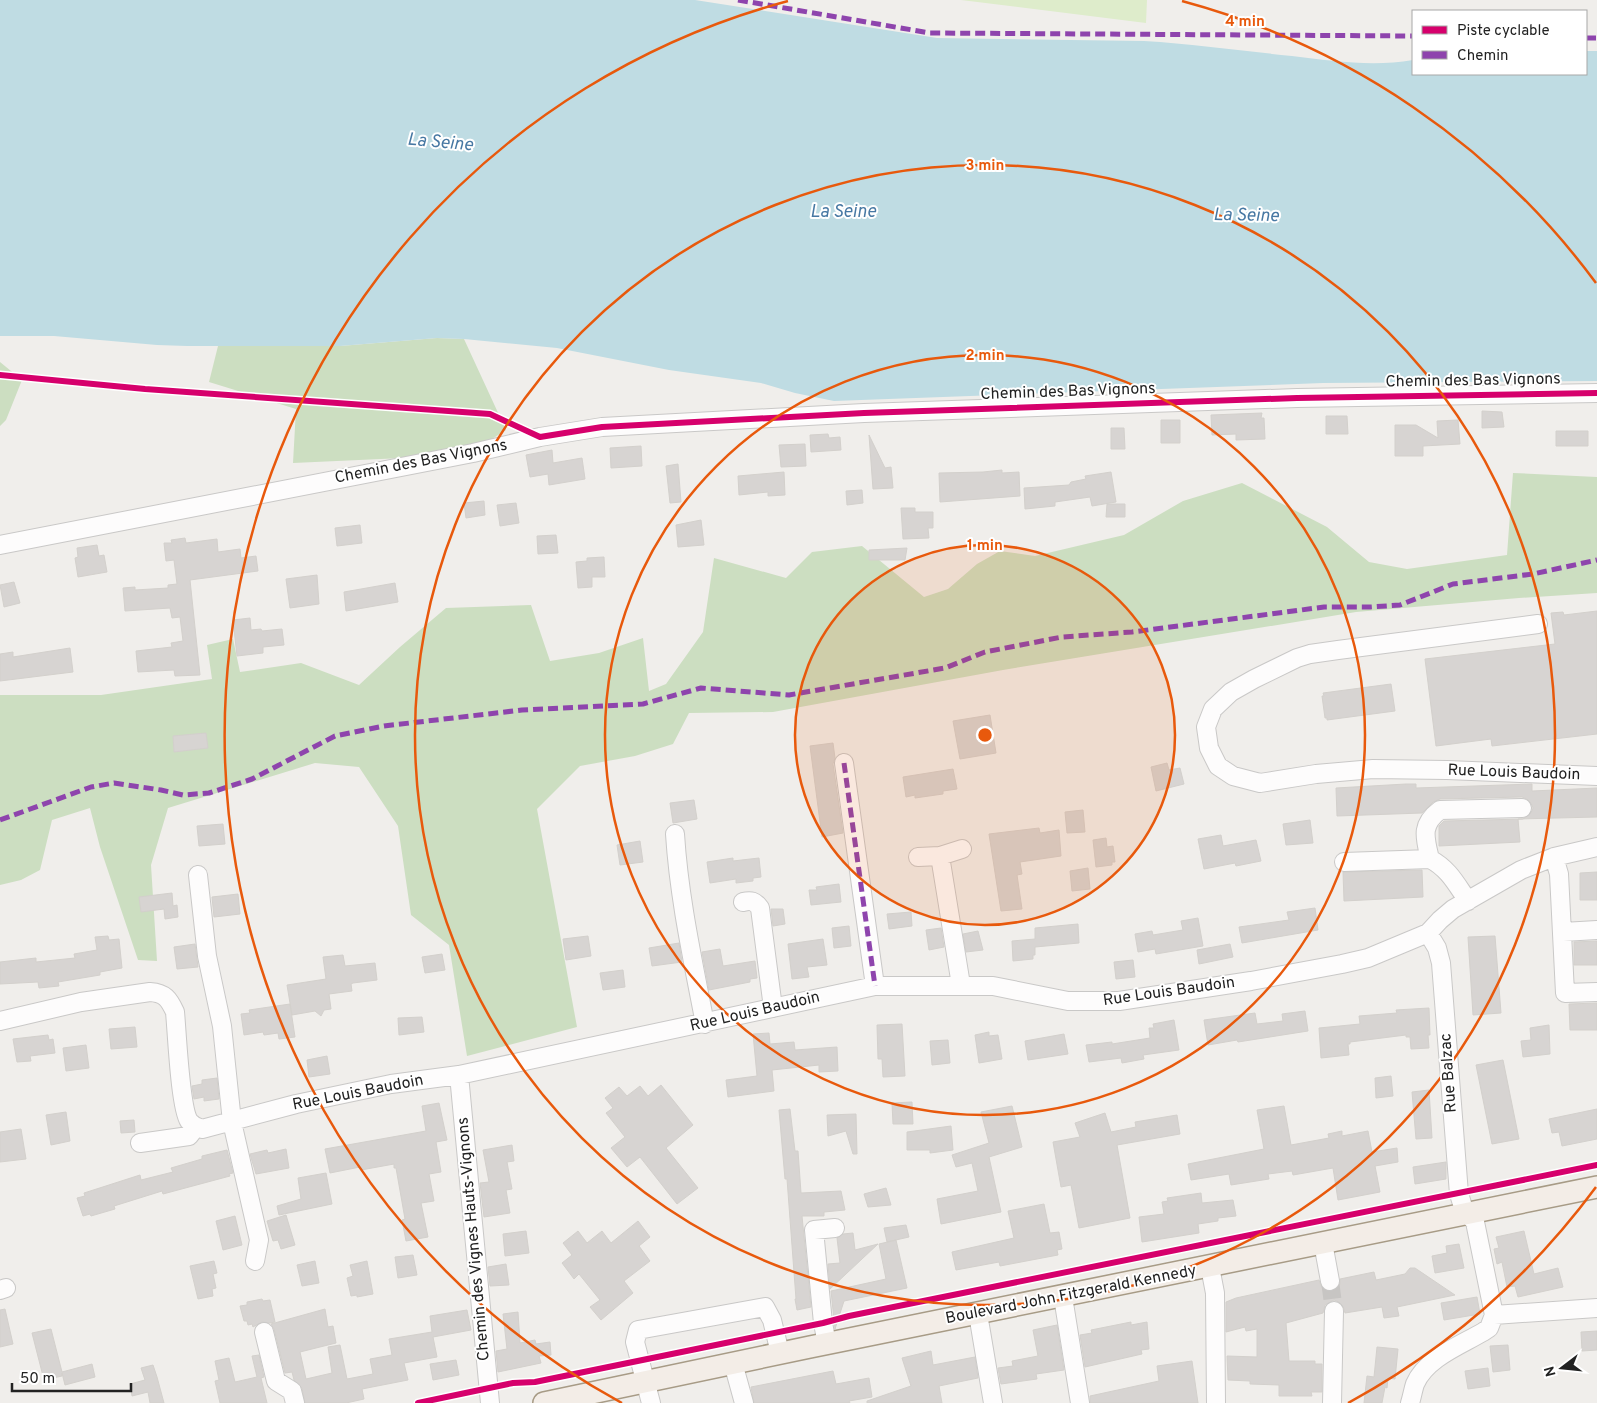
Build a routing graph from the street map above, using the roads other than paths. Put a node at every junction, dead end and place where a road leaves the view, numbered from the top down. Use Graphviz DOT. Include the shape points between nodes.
graph roads {
  1 [pos="1597,393"];
  2 [pos="0,545"];
  3 [pos="1538,624"];
  4 [pos="844,763"];
  5 [pos="1597,776"];
  6 [pos="1522,808"];
  7 [pos="675,834"];
  8 [pos="1597,847"];
  9 [pos="962,849"];
  10 [pos="940,856"];
  11 [pos="918,857"];
  12 [pos="1554,858"];
  13 [pos="1430,859"];
  14 [pos="1344,862"];
  15 [pos="198,875"];
  16 [pos="1468,901"];
  17 [pos="743,902"];
  18 [pos="1597,930"];
  19 [pos="1563,932"];
  20 [pos="1428,933"];
  21 [pos="875,986"];
  22 [pos="961,986"];
  23 [pos="1597,992"];
  24 [pos="773,1008"];
  25 [pos="0,1021"];
  26 [pos="705,1024"];
  27 [pos="459,1075"];
  28 [pos="232,1122"];
  29 [pos="196,1127"];
  30 [pos="140,1143"];
  31 [pos="1597,1187"];
  32 [pos="1468,1214"];
  33 [pos="835,1228"];
  34 [pos="1324,1243"];
  35 [pos="255,1261"];
  36 [pos="1210,1267"];
  37 [pos="1330,1281"];
  38 [pos="1063,1297"];
  39 [pos="1597,1308"];
  40 [pos="1334,1311"];
  41 [pos="978,1314"];
  42 [pos="1494,1315"];
  43 [pos="264,1332"];
  44 [pos="826,1344"];
  45 [pos="780,1353"];
  46 [pos="733,1363"];
  47 [pos="645,1382"];
  48 [pos="295,1403"];
  49 [pos="490,1403"];
  50 [pos="544,1403"];
  51 [pos="651,1403"];
  52 [pos="744,1403"];
  53 [pos="993,1403"];
  54 [pos="1080,1403"];
  55 [pos="1216,1403"];
  56 [pos="1332,1403"];
  57 [pos="1410,1403"];
  1 -- 2 [label="street, Chemin des Bas Vignons" via="1297,398 864,413 602,427"];
  3 -- 5 [label="street, Rue Louis Baudoin" via="1297,658 1254,678 1231,692 1213,709 1206,726 1209,748 1218,766 1233,776 1260,783 1373,769"];
  4 -- 21 [label="street"];
  6 -- 13 [label="street" via="1440,810 1426,826 1425,839"];
  7 -- 26 [label="street" via="686,920"];
  8 -- 12 [label="street, Rue Louis Baudoin"];
  9 -- 10 [label="street"];
  10 -- 11 [label="street"];
  10 -- 22 [label="street"];
  12 -- 16 [label="street, Rue Louis Baudoin" via="1521,870"];
  12 -- 19 [label="street" via="1559,874"];
  13 -- 14 [label="street"];
  13 -- 16 [label="street" via="1441,864"];
  15 -- 28 [label="street" via="207,956 222,1026"];
  16 -- 20 [label="street, Rue Louis Baudoin" via="1440,920"];
  17 -- 24 [label="street" via="757,902 760,908"];
  18 -- 19 [label="street"];
  19 -- 23 [label="street" via="1565,993"];
  20 -- 22 [label="street, Rue Louis Baudoin" via="1368,958 1342,964 1119,1001 1068,1001 993,986"];
  20 -- 32 [label="street, Rue Balzac" via="1441,963 1459,1194"];
  21 -- 22 [label="street, Rue Louis Baudoin"];
  21 -- 24 [label="street, Rue Louis Baudoin"];
  24 -- 26 [label="street, Rue Louis Baudoin"];
  25 -- 29 [label="street" via="81,1002 160,993 171,1002 175,1012 185,1110 190,1123"];
  26 -- 27 [label="street, Rue Louis Baudoin"];
  27 -- 28 [label="street, Rue Louis Baudoin" via="332,1096"];
  27 -- 49 [label="street, Chemin des Vignes Hauts-Vignons"];
  28 -- 29 [label="street, Rue Louis Baudoin" via="202,1129"];
  28 -- 35 [label="street" via="259,1240"];
  29 -- 30 [label="street" via="189,1136"];
  31 -- 32 [label="main road, Boulevard John Fitzgerald Kennedy"];
  32 -- 34 [label="main road, Boulevard John Fitzgerald Kennedy"];
  32 -- 42 [label="street, Rue Balzac" via="1475,1222"];
  33 -- 44 [label="street" via="814,1230"];
  34 -- 36 [label="main road, Boulevard John Fitzgerald Kennedy"];
  34 -- 37 [label="street"];
  36 -- 38 [label="main road, Boulevard John Fitzgerald Kennedy"];
  36 -- 55 [label="street" via="1216,1293"];
  38 -- 41 [label="main road, Boulevard John Fitzgerald Kennedy"];
  38 -- 54 [label="street"];
  39 -- 42 [label="street"];
  40 -- 56 [label="street"];
  41 -- 44 [label="main road, Boulevard John Fitzgerald Kennedy"];
  41 -- 53 [label="street"];
  42 -- 57 [label="street" via="1489,1328 1424,1371 1415,1384"];
  43 -- 48 [label="street" via="276,1380 292,1391"];
  44 -- 45 [label="main road, Boulevard John Fitzgerald Kennedy"];
  45 -- 46 [label="main road, Boulevard John Fitzgerald Kennedy"];
  45 -- 47 [label="street" via="765,1306 638,1330 635,1342"];
  46 -- 47 [label="main road, Boulevard John Fitzgerald Kennedy"];
  46 -- 52 [label="street"];
  47 -- 50 [label="main road, Boulevard John Fitzgerald Kennedy"];
  47 -- 51 [label="street"];
}
